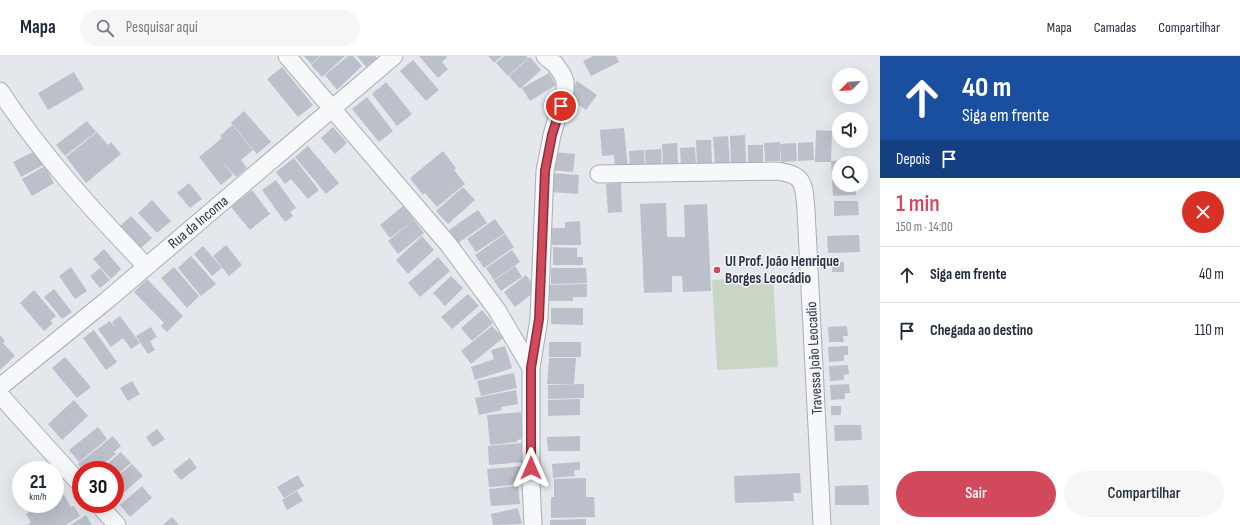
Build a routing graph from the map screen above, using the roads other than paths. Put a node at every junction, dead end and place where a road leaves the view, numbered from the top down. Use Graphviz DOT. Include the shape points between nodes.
graph roads {
  1 [pos="287,56"];
  2 [pos="394,56"];
  3 [pos="546,56"];
  4 [pos="0,90"];
  5 [pos="332,108"];
  6 [pos="599,174"];
  7 [pos="146,266"];
  8 [pos="531,368"];
  9 [pos="0,387"];
  10 [pos="0,395"];
  11 [pos="72,475"];
  12 [pos="106,513"];
  13 [pos="117,525"];
  14 [pos="533,525"];
  15 [pos="822,525"];
  1 -- 5 [label="street"];
  2 -- 5 [label="street, Rua da Incoma"];
  3 -- 8 [label="street" via="562,74 565,90 546,156 539,319"];
  4 -- 7 [label="street" via="56,169"];
  5 -- 7 [label="street, Rua da Incoma"];
  5 -- 8 [label="street" via="448,244 497,310"];
  6 -- 15 [label="street, Travessa João Leocadio" via="774,171 791,173 800,180 806,210"];
  7 -- 9 [label="street, Rua da Incoma"];
  8 -- 14 [label="street"];
  10 -- 11 [label="street"];
  12 -- 13 [label="street"];
}
